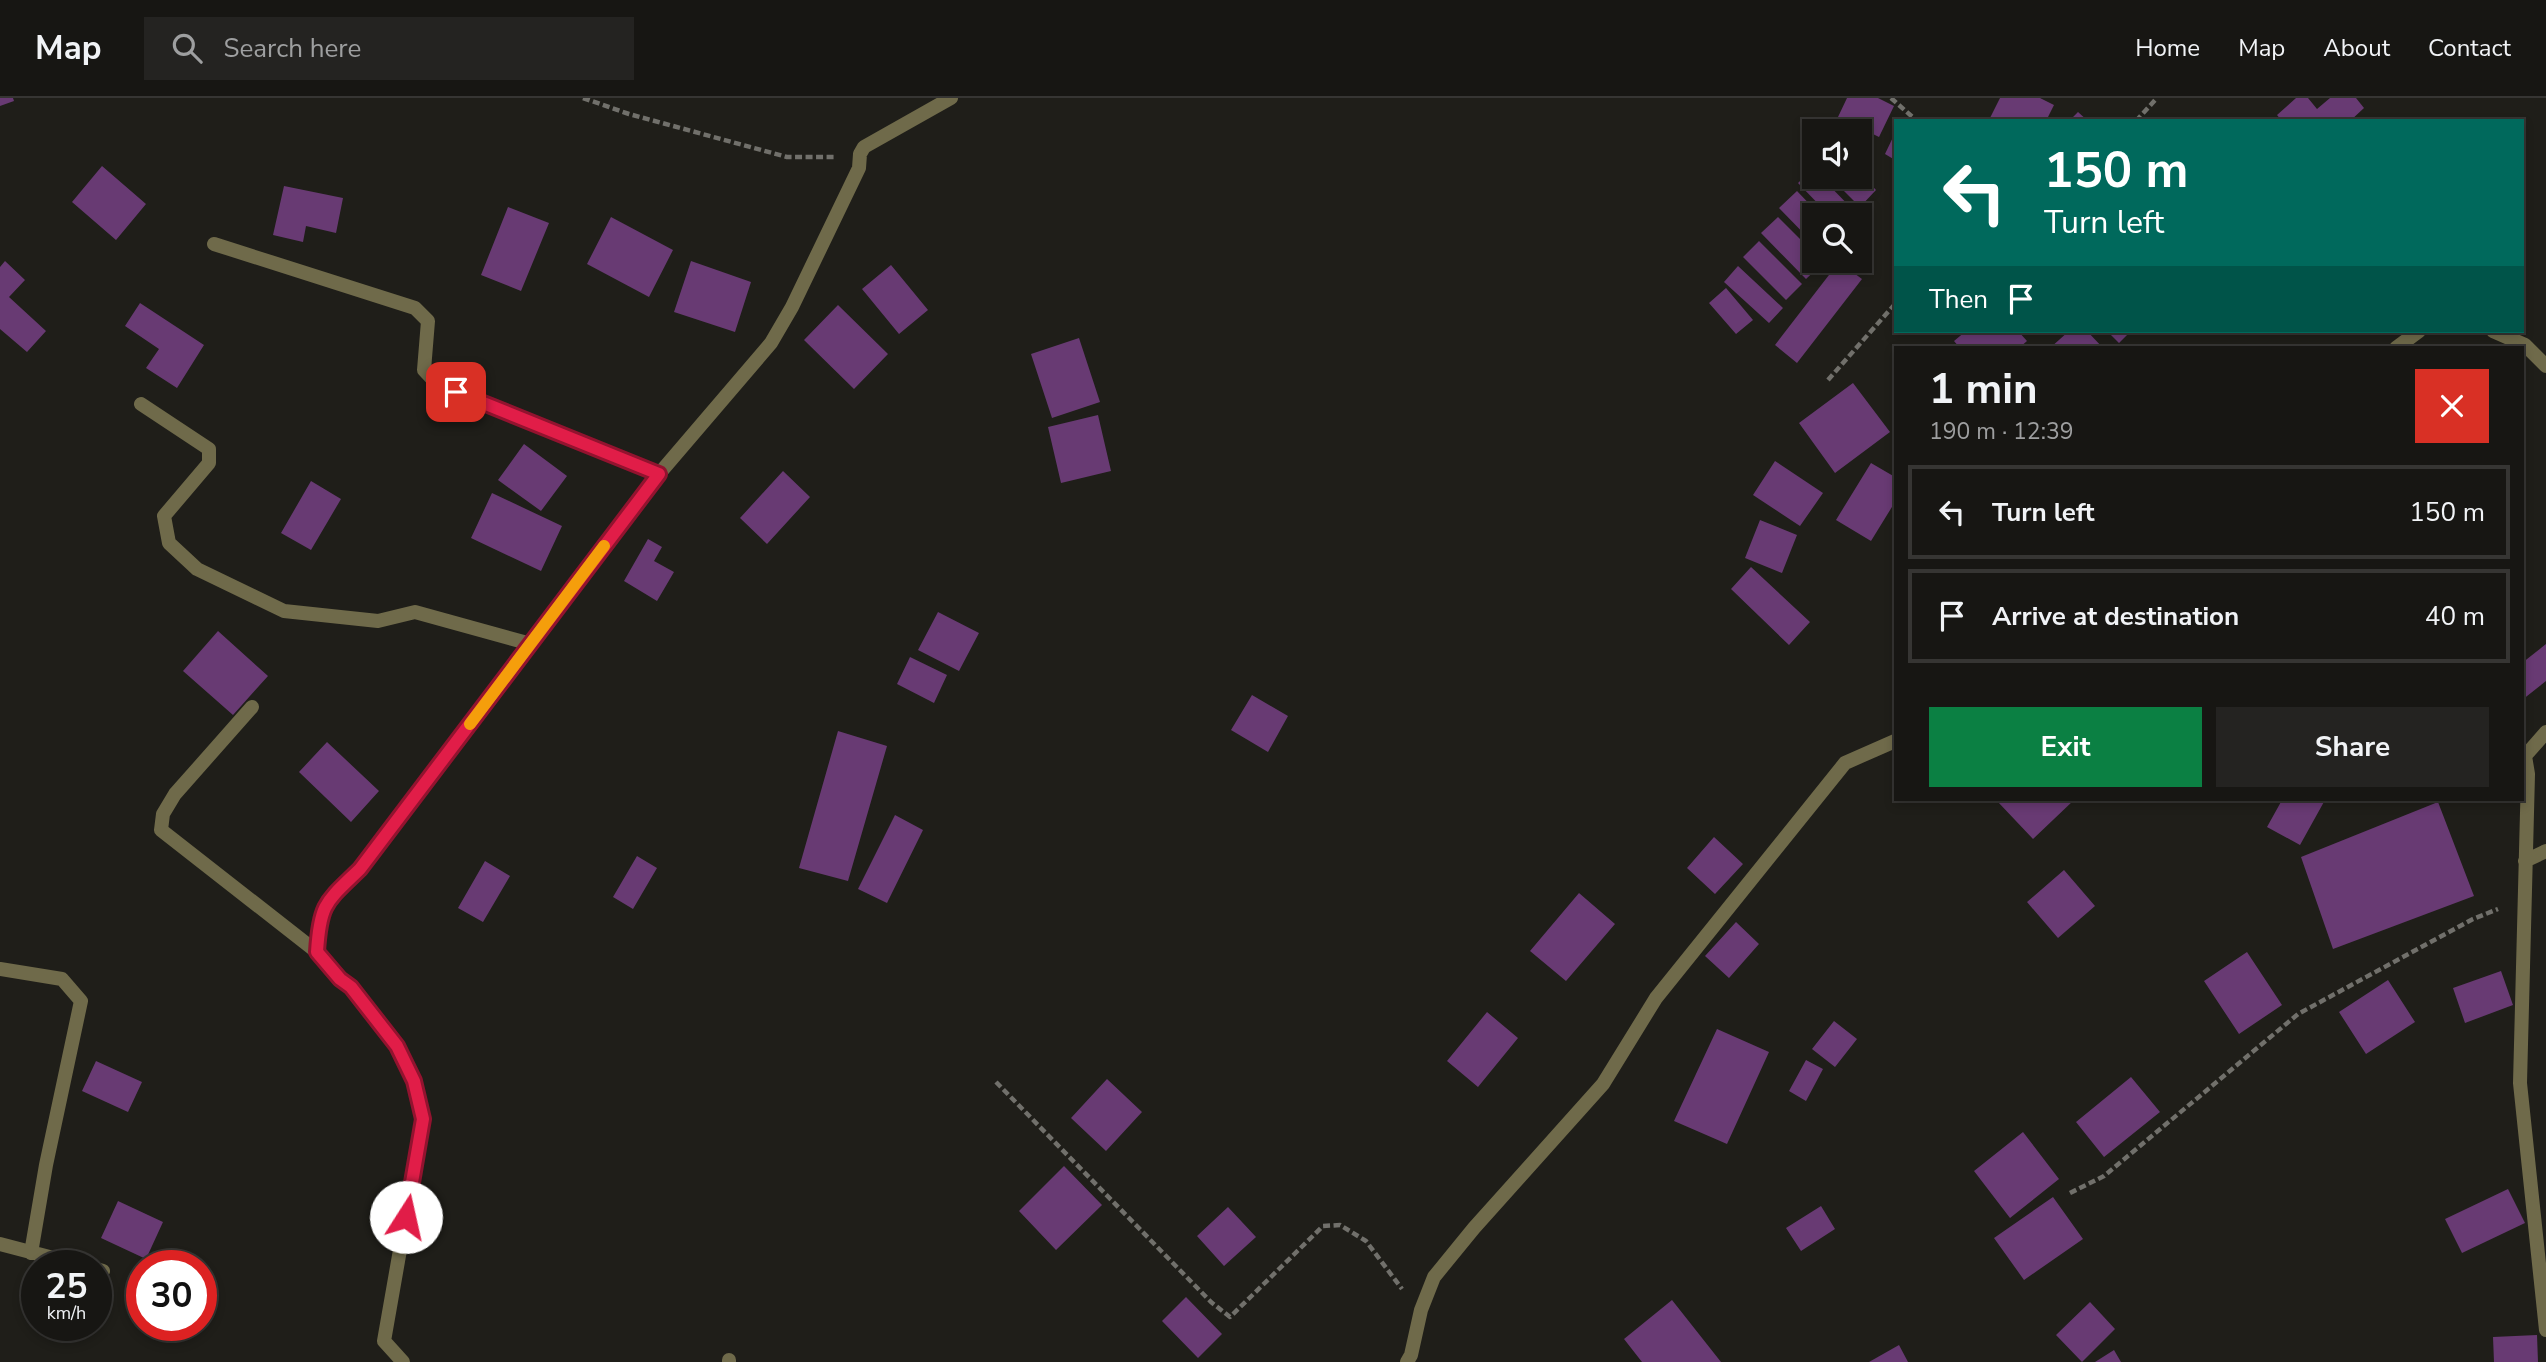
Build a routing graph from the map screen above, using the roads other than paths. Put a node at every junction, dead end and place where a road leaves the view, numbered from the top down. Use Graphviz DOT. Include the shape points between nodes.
graph roads {
  1 [pos="951,98"];
  2 [pos="214,244"];
  3 [pos="2416,333"];
  4 [pos="2498,333"];
  5 [pos="2399,346"];
  6 [pos="2546,366"];
  7 [pos="141,404"];
  8 [pos="659,474"];
  9 [pos="531,643"];
  10 [pos="252,707"];
  11 [pos="2546,732"];
  12 [pos="1894,741"];
  13 [pos="2524,754"];
  14 [pos="2546,851"];
  15 [pos="2525,861"];
  16 [pos="317,952"];
  17 [pos="0,969"];
  18 [pos="0,1244"];
  19 [pos="21,1250"];
  20 [pos="32,1250"];
  21 [pos="2546,1330"];
  22 [pos="403,1362"];
  23 [pos="1407,1362"];
  1 -- 8 [label="street" via="864,147 859,168 771,344"];
  2 -- 8 [label="street" via="415,308 428,321 424,370 438,385"];
  3 -- 5 [label="street"];
  4 -- 6 [label="street" via="2525,345"];
  7 -- 9 [label="street" via="209,449 209,463 164,516 169,543 197,569 284,611 378,621 415,612"];
  8 -- 9 [label="street"];
  9 -- 16 [label="street" via="360,869 329,899 319,920"];
  10 -- 16 [label="street" via="175,794 163,814 161,830"];
  11 -- 13 [label="street"];
  12 -- 23 [label="street" via="1845,763 1656,998 1603,1084 1434,1277"];
  13 -- 15 [label="street" via="2528,774"];
  14 -- 15 [label="street"];
  15 -- 21 [label="street" via="2520,1083"];
  16 -- 22 [label="street" via="397,1046 414,1081 423,1119 384,1341"];
  17 -- 20 [label="street" via="62,979 81,1001"];
  18 -- 19 [label="street"];
}
